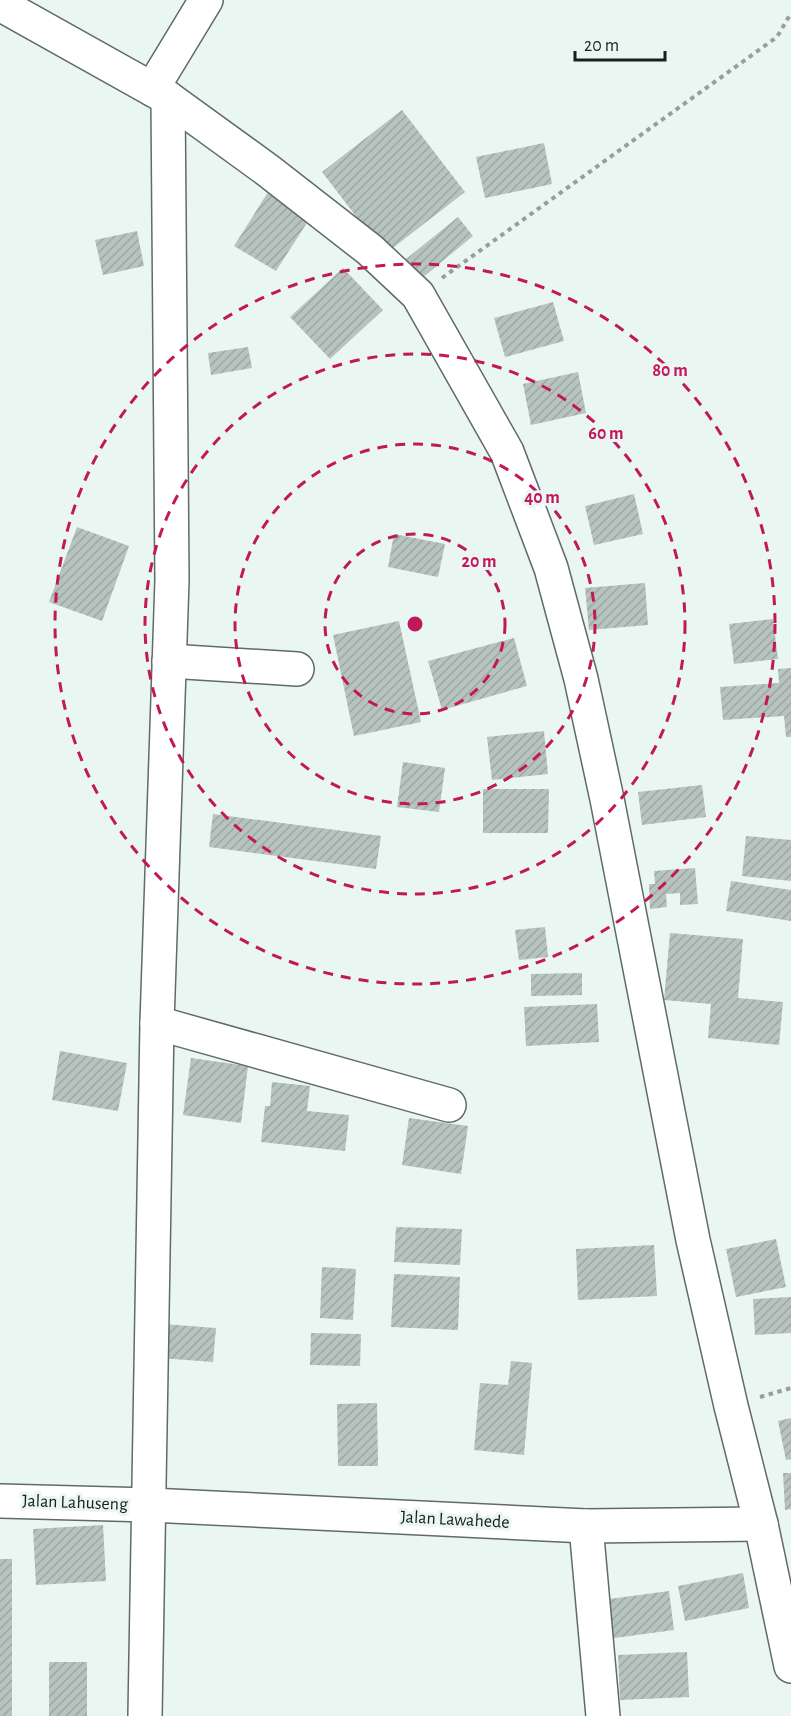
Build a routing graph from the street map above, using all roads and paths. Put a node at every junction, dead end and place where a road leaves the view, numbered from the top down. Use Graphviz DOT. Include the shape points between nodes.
graph roads {
  1 [pos="206,0"];
  2 [pos="0,4"];
  3 [pos="791,13"];
  4 [pos="160,94"];
  5 [pos="418,295"];
  6 [pos="169,661"];
  7 [pos="297,669"];
  8 [pos="157,1023"];
  9 [pos="449,1104"];
  10 [pos="0,1501"];
  11 [pos="150,1505"];
  12 [pos="761,1524"];
  13 [pos="586,1526"];
  14 [pos="791,1666"];
  15 [pos="145,1716"];
  16 [pos="603,1716"];
  1 -- 4 [label="street"];
  2 -- 4 [label="street"];
  3 -- 5 [label="path" via="777,37"];
  4 -- 5 [label="street" via="266,169 370,250"];
  4 -- 6 [label="street" via="172,580"];
  5 -- 12 [label="street" via="507,452 554,580 581,679 607,800 693,1240"];
  6 -- 7 [label="street"];
  6 -- 8 [label="street"];
  8 -- 9 [label="street"];
  8 -- 11 [label="street"];
  10 -- 11 [label="street, Jalan Lahuseng"];
  11 -- 13 [label="street, Jalan Lawahede"];
  11 -- 15 [label="street"];
  12 -- 13 [label="street, Jalan Lawahede"];
  12 -- 14 [label="street"];
  13 -- 16 [label="street"];
}
